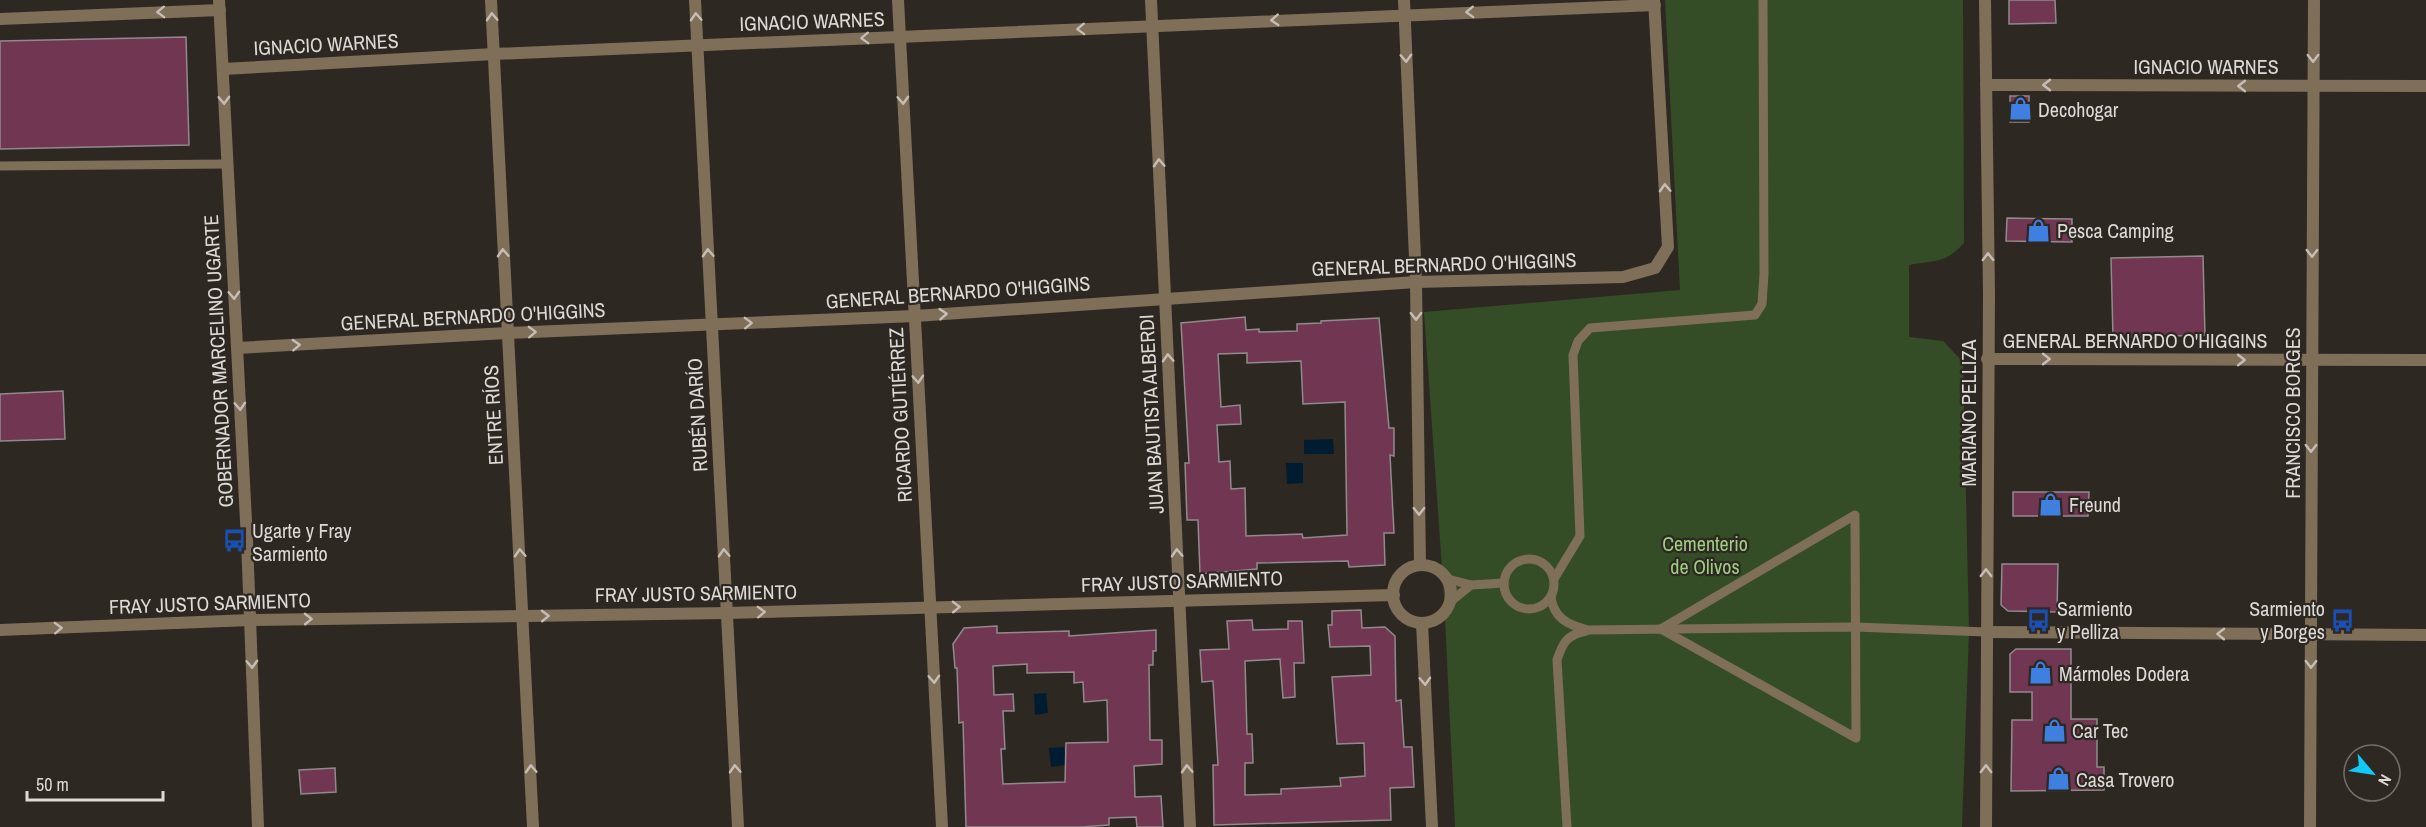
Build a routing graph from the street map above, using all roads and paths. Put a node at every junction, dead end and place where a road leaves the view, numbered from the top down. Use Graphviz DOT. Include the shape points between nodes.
graph roads {
  1 [pos="491,0"];
  2 [pos="695,0"];
  3 [pos="898,0"];
  4 [pos="1151,0"];
  5 [pos="1404,0"];
  6 [pos="1762,0"];
  7 [pos="1985,0"];
  8 [pos="2314,0"];
  9 [pos="1654,2"];
  10 [pos="219,5"];
  11 [pos="1404,14"];
  12 [pos="0,19"];
  13 [pos="1153,26"];
  14 [pos="900,37"];
  15 [pos="698,45"];
  16 [pos="494,54"];
  17 [pos="223,69"];
  18 [pos="1986,85"];
  19 [pos="2313,86"];
  20 [pos="2426,86"];
  21 [pos="226,164"];
  22 [pos="0,166"];
  23 [pos="1416,282"];
  24 [pos="1165,298"];
  25 [pos="915,316"];
  26 [pos="712,325"];
  27 [pos="507,333"];
  28 [pos="237,348"];
  29 [pos="1988,359"];
  30 [pos="2312,360"];
  31 [pos="2426,360"];
  32 [pos="1420,565"];
  33 [pos="1448,579"];
  34 [pos="1554,579"];
  35 [pos="1504,582"];
  36 [pos="1471,585"];
  37 [pos="1394,595"];
  38 [pos="1551,596"];
  39 [pos="1180,601"];
  40 [pos="1450,602"];
  41 [pos="930,607"];
  42 [pos="727,613"];
  43 [pos="524,616"];
  44 [pos="250,620"];
  45 [pos="1422,623"];
  46 [pos="1855,627"];
  47 [pos="1661,629"];
  48 [pos="0,630"];
  49 [pos="1588,630"];
  50 [pos="1986,632"];
  51 [pos="2311,635"];
  52 [pos="2426,635"];
  53 [pos="258,827"];
  54 [pos="533,827"];
  55 [pos="738,827"];
  56 [pos="942,827"];
  57 [pos="1190,827"];
  58 [pos="1432,827"];
  59 [pos="1567,827"];
  60 [pos="1986,827"];
  61 [pos="2310,827"];
  16 -- 1 [label="street, ENTRE RÍOS, one-way"];
  15 -- 2 [label="street, RUBÉN DARÍO, one-way"];
  3 -- 14 [label="street, RICARDO GUTIÉRREZ"];
  4 -- 13 [label="street, JUAN BAUTISTA ALBERDI"];
  5 -- 11 [label="street"];
  6 -- 34 [label="lane" via="1762,304 1755,315 1590,328 1578,341 1573,355 1580,537"];
  7 -- 18 [label="street, MARIANO PELLIZA"];
  8 -- 19 [label="street, FRANCISCO BORGES, one-way"];
  9 -- 11 [label="street, IGNACIO WARNES, one-way"];
  23 -- 9 [label="street, GENERAL BERNARDO O'HIGGINS, one-way" via="1623,277 1655,268 1668,247"];
  10 -- 12 [label="street, one-way"];
  10 -- 17 [label="street, GOBERNADOR MARCELINO UGARTE"];
  11 -- 13 [label="street, IGNACIO WARNES, one-way"];
  11 -- 23 [label="street, one-way"];
  13 -- 14 [label="street, IGNACIO WARNES, one-way"];
  24 -- 13 [label="street, JUAN BAUTISTA ALBERDI, one-way"];
  14 -- 15 [label="street, IGNACIO WARNES, one-way"];
  14 -- 25 [label="street, RICARDO GUTIÉRREZ, one-way"];
  15 -- 16 [label="street, IGNACIO WARNES"];
  26 -- 15 [label="street, RUBÉN DARÍO, one-way"];
  16 -- 17 [label="street, IGNACIO WARNES"];
  27 -- 16 [label="street, ENTRE RÍOS, one-way"];
  17 -- 21 [label="street, GOBERNADOR MARCELINO UGARTE, one-way"];
  19 -- 18 [label="street, IGNACIO WARNES, one-way"];
  29 -- 18 [label="street, MARIANO PELLIZA, one-way"];
  19 -- 20 [label="street, IGNACIO WARNES"];
  19 -- 30 [label="street, FRANCISCO BORGES, one-way"];
  21 -- 22 [label="lane"];
  21 -- 28 [label="street, GOBERNADOR MARCELINO UGARTE, one-way"];
  23 -- 24 [label="street, GENERAL BERNARDO O'HIGGINS"];
  23 -- 32 [label="street, one-way"];
  25 -- 24 [label="street, GENERAL BERNARDO O'HIGGINS, one-way"];
  39 -- 24 [label="street, JUAN BAUTISTA ALBERDI, one-way"];
  26 -- 25 [label="street, GENERAL BERNARDO O'HIGGINS, one-way"];
  25 -- 41 [label="street, RICARDO GUTIÉRREZ, one-way"];
  27 -- 26 [label="street, GENERAL BERNARDO O'HIGGINS, one-way"];
  42 -- 26 [label="street, RUBÉN DARÍO, one-way"];
  28 -- 27 [label="street, GENERAL BERNARDO O'HIGGINS, one-way"];
  43 -- 27 [label="street, ENTRE RÍOS, one-way"];
  28 -- 44 [label="street, GOBERNADOR MARCELINO UGARTE, one-way"];
  29 -- 30 [label="street, GENERAL BERNARDO O'HIGGINS, one-way"];
  50 -- 29 [label="street, MARIANO PELLIZA, one-way"];
  30 -- 31 [label="street, GENERAL BERNARDO O'HIGGINS"];
  30 -- 51 [label="street, FRANCISCO BORGES, one-way"];
  32 -- 33 [label="street" via="1438,569"];
  32 -- 37 [label="street" via="1398,578"];
  33 -- 36 [label="lane"];
  33 -- 40 [label="street"];
  34 -- 35 [label="lane" via="1540,561 1524,559 1510,567"];
  34 -- 38 [label="lane"];
  35 -- 36 [label="lane"];
  35 -- 38 [label="lane" via="1508,598 1522,608 1539,607"];
  36 -- 40 [label="lane"];
  37 -- 39 [label="street, FRAY JUSTO SARMIENTO"];
  37 -- 45 [label="street" via="1395,604 1406,618"];
  38 -- 49 [label="lane" via="1552,609 1559,617"];
  41 -- 39 [label="street, FRAY JUSTO SARMIENTO, one-way"];
  57 -- 39 [label="street, JUAN BAUTISTA ALBERDI, one-way"];
  40 -- 45 [label="street" via="1439,617"];
  42 -- 41 [label="street, FRAY JUSTO SARMIENTO, one-way"];
  41 -- 56 [label="street, RICARDO GUTIÉRREZ, one-way"];
  43 -- 42 [label="street, FRAY JUSTO SARMIENTO, one-way"];
  55 -- 42 [label="street, RUBÉN DARÍO, one-way"];
  44 -- 43 [label="street, FRAY JUSTO SARMIENTO, one-way"];
  54 -- 43 [label="street, ENTRE RÍOS, one-way"];
  48 -- 44 [label="street, FRAY JUSTO SARMIENTO, one-way"];
  44 -- 53 [label="street, GOBERNADOR MARCELINO UGARTE, one-way"];
  45 -- 58 [label="street, one-way"];
  46 -- 47 [label="lane"];
  46 -- 47 [label="lane" via="1856,738"];
  46 -- 47 [label="lane" via="1855,515"];
  46 -- 50 [label="lane"];
  47 -- 49 [label="lane"];
  49 -- 59 [label="lane" via="1572,634 1562,644 1557,660"];
  51 -- 50 [label="street, one-way"];
  60 -- 50 [label="street, MARIANO PELLIZA, one-way"];
  51 -- 52 [label="street"];
  51 -- 61 [label="street, FRANCISCO BORGES, one-way"];
}
